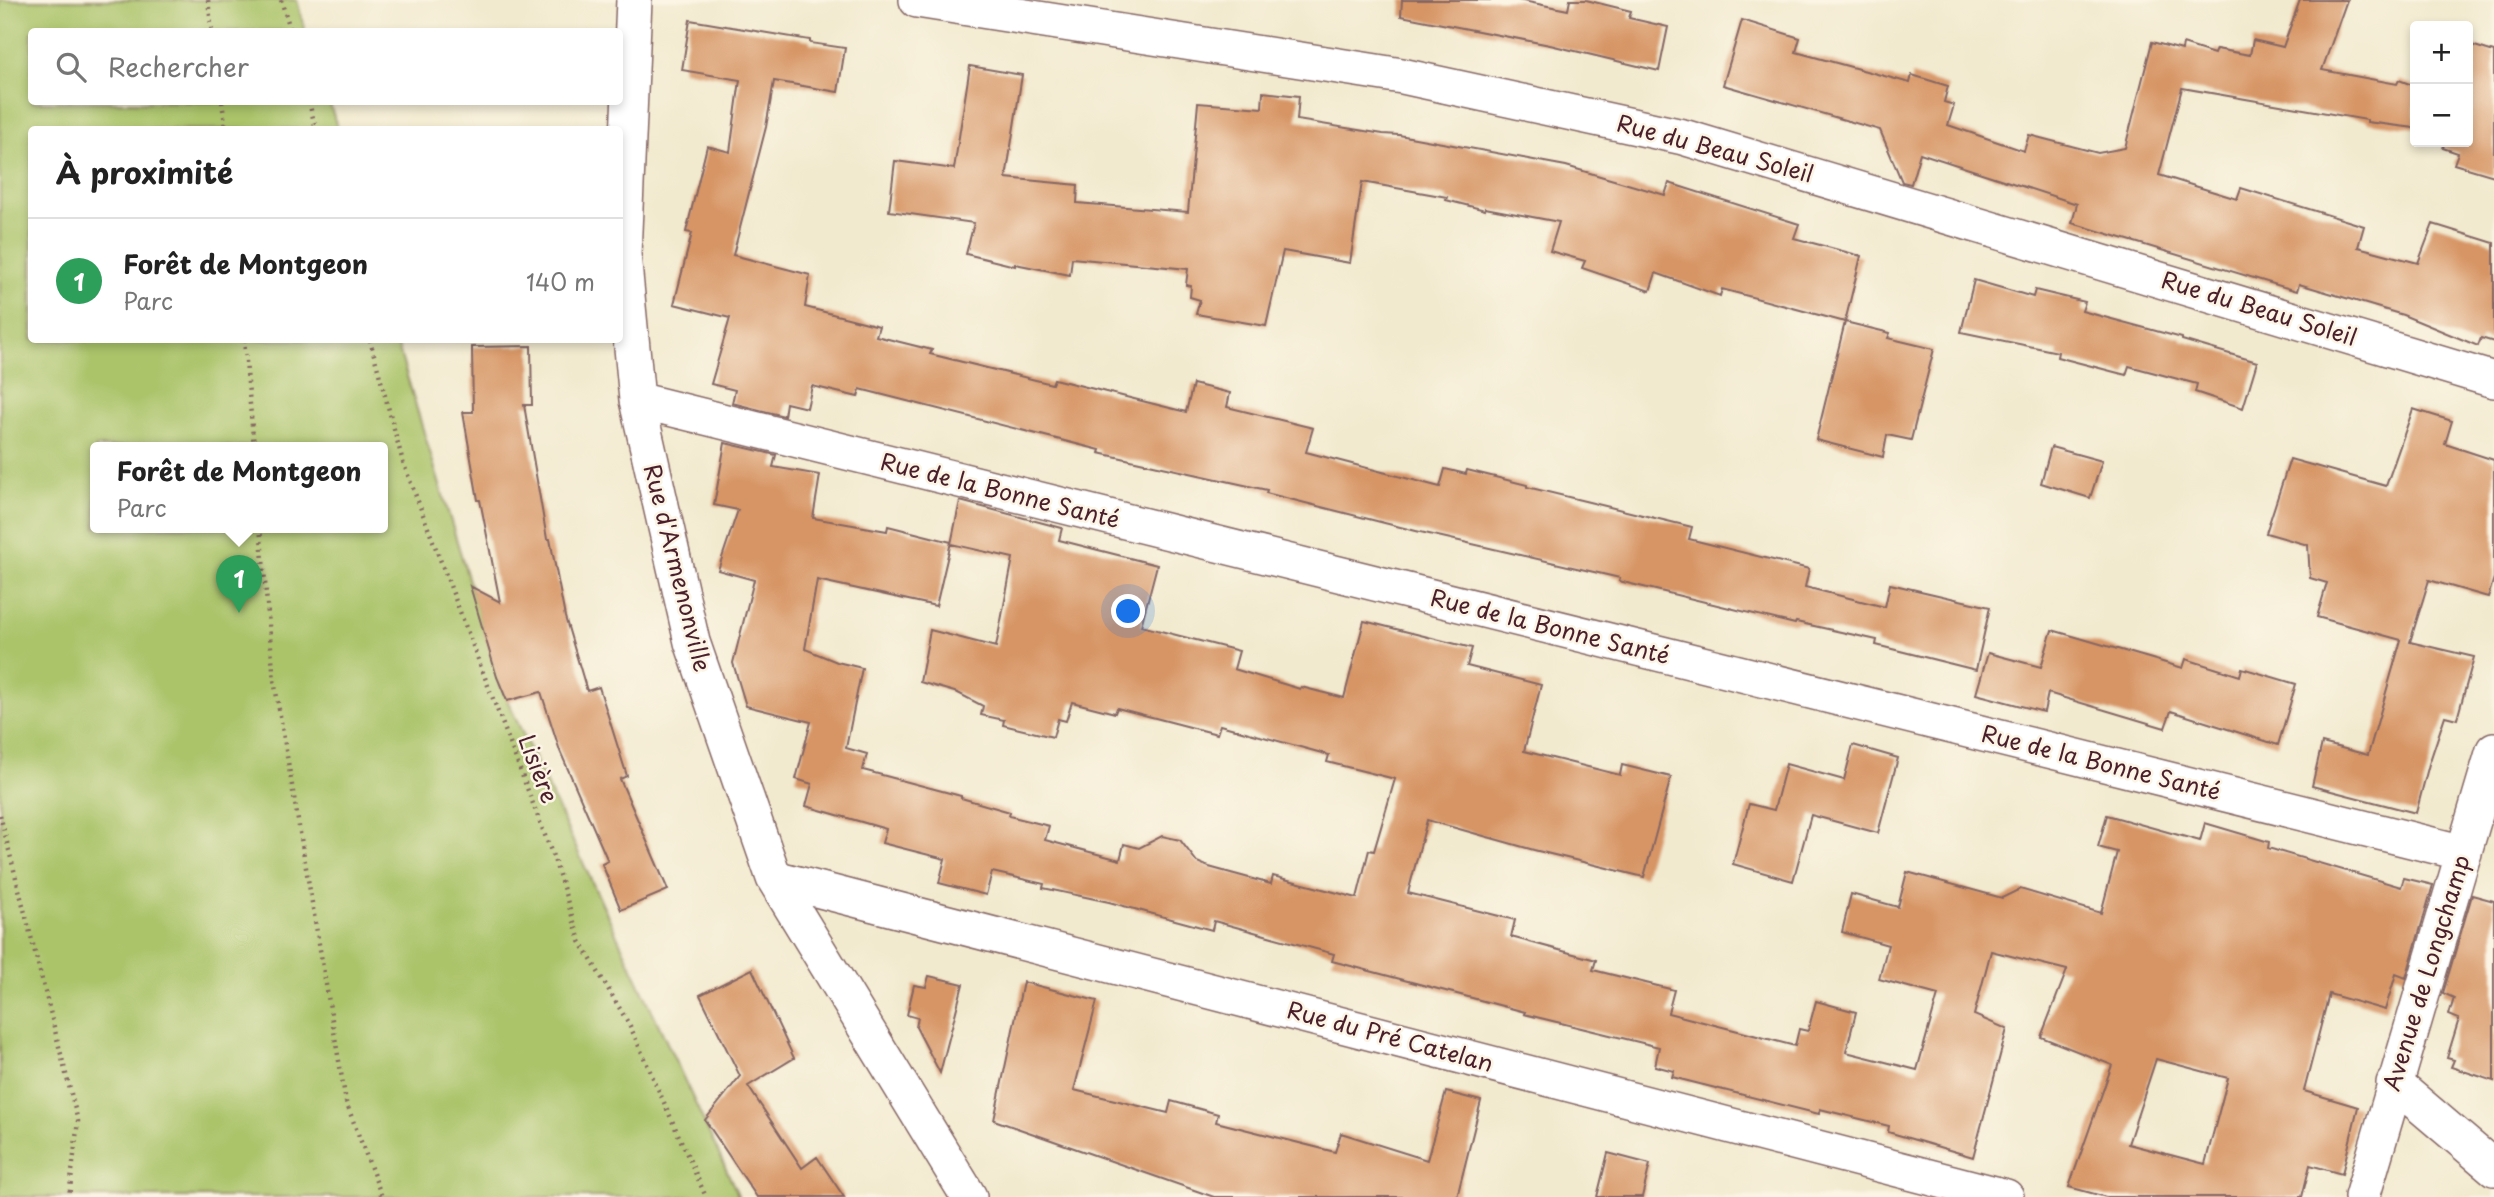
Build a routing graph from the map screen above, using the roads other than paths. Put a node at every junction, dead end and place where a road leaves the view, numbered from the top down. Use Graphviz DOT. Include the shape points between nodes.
graph roads {
  1 [pos="634,0"];
  2 [pos="917,0"];
  3 [pos="2494,380"];
  4 [pos="637,401"];
  5 [pos="2494,750"];
  6 [pos="2464,853"];
  7 [pos="774,878"];
  8 [pos="2394,1083"];
  9 [pos="2494,1168"];
  10 [pos="969,1197"];
  11 [pos="2006,1197"];
  12 [pos="2362,1197"];
  1 -- 4 [label="street, Rue d'Armenonville" via="624,254"];
  2 -- 3 [label="street, Rue du Beau Soleil" via="1402,76 1683,136"];
  4 -- 6 [label="street, Rue de la Bonne Santé"];
  4 -- 7 [label="street, Rue d'Armenonville" via="692,642"];
  5 -- 6 [label="street, Avenue de Longchamp"];
  6 -- 8 [label="street, Avenue de Longchamp"];
  7 -- 10 [label="street, Rue d'Armenonville"];
  7 -- 11 [label="street, Rue du Pré Catelan"];
  8 -- 9 [label="street"];
  8 -- 12 [label="street, Avenue de Longchamp"];
}
